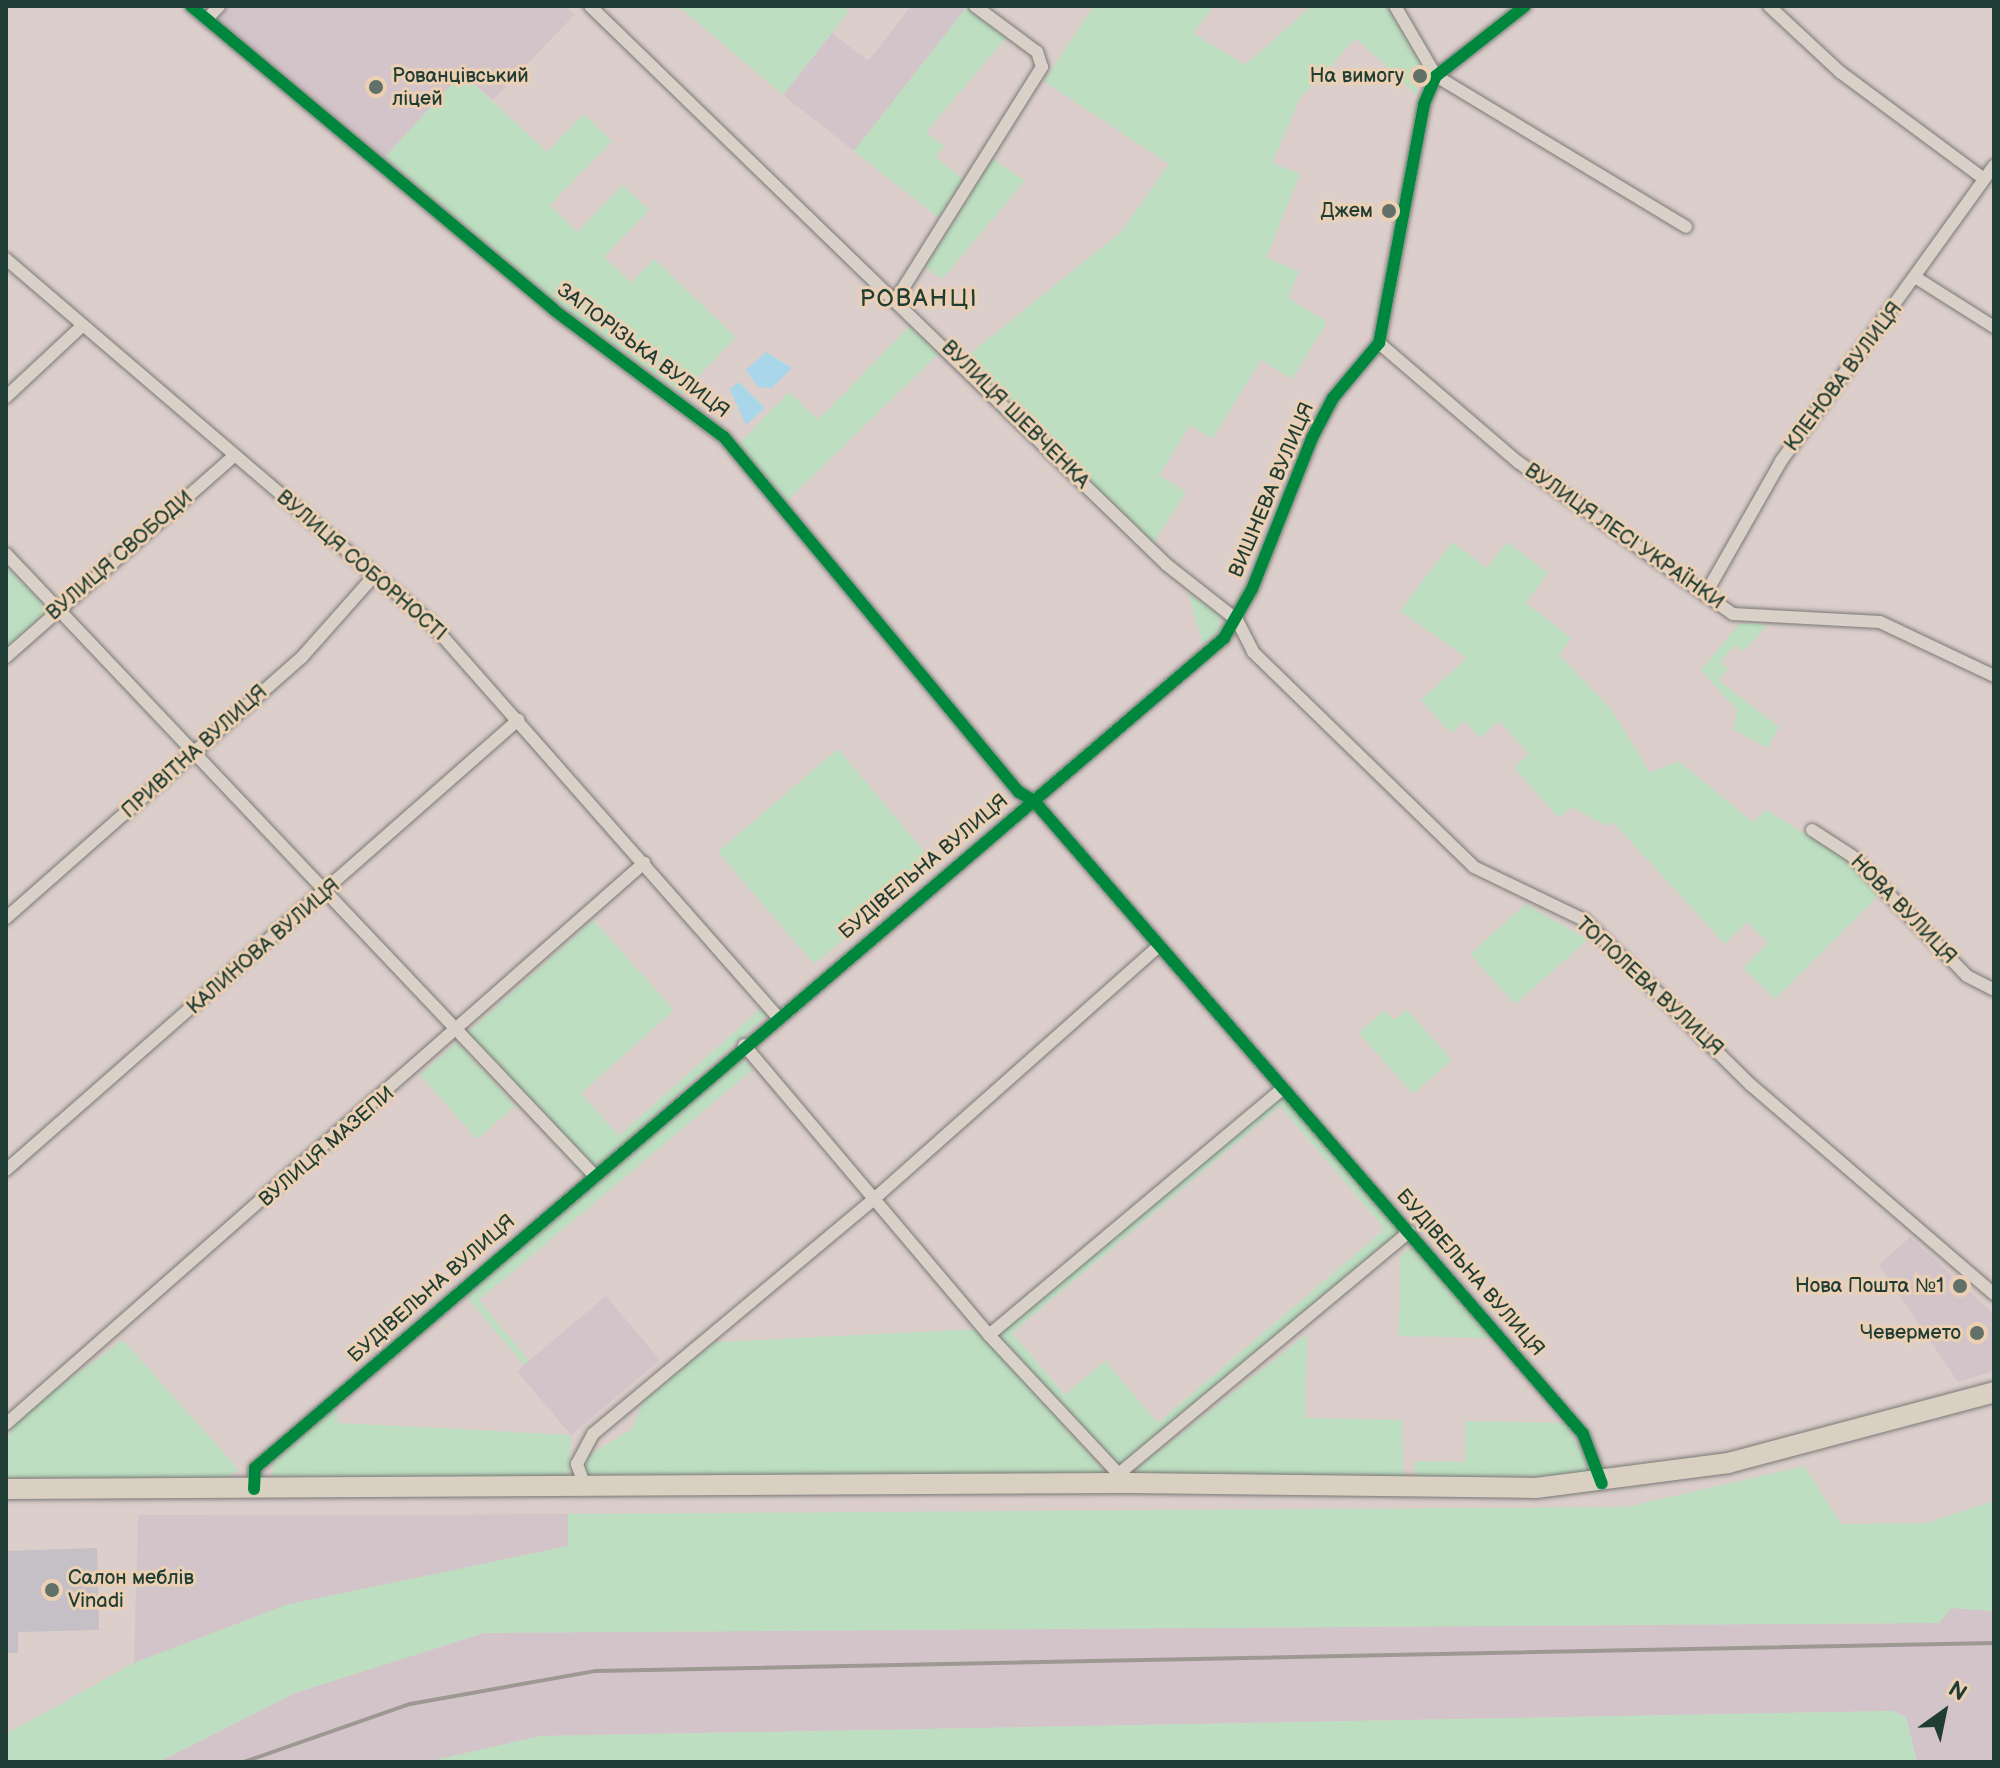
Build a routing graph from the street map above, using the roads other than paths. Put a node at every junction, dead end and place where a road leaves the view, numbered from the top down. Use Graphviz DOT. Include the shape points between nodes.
graph roads {
  1 [pos="191,6"];
  2 [pos="219,6"];
  3 [pos="590,6"];
  4 [pos="975,6"];
  5 [pos="1395,6"];
  6 [pos="1525,6"];
  7 [pos="1769,6"];
  8 [pos="207,19"];
  9 [pos="1436,76"];
  10 [pos="1994,166"];
  11 [pos="1984,179"];
  12 [pos="1686,227"];
  13 [pos="6,259"];
  14 [pos="1918,279"];
  15 [pos="897,298"];
  16 [pos="83,325"];
  17 [pos="1994,327"];
  18 [pos="1379,343"];
  19 [pos="6,397"];
  20 [pos="235,455"];
  21 [pos="6,554"];
  22 [pos="374,576"];
  23 [pos="1705,595"];
  24 [pos="62,608"];
  25 [pos="1237,620"];
  26 [pos="6,657"];
  27 [pos="1994,676"];
  28 [pos="518,720"];
  29 [pos="195,754"];
  30 [pos="1034,801"];
  31 [pos="1812,830"];
  32 [pos="644,863"];
  33 [pos="326,894"];
  34 [pos="6,918"];
  35 [pos="1159,946"];
  36 [pos="1994,990"];
  37 [pos="777,1016"];
  38 [pos="457,1032"];
  39 [pos="744,1045"];
  40 [pos="1283,1088"];
  41 [pos="6,1170"];
  42 [pos="594,1175"];
  43 [pos="875,1198"];
  44 [pos="1409,1232"];
  45 [pos="1994,1294"];
  46 [pos="989,1335"];
  47 [pos="1994,1392"];
  48 [pos="6,1424"];
  49 [pos="1122,1480"];
  50 [pos="1602,1484"];
  51 [pos="6,1489"];
  52 [pos="254,1489"];
  53 [pos="586,1490"];
  1 -- 8 [label="street, ЗАПОРІЗЬКА ВУЛИЦЯ"];
  2 -- 8 [label="street"];
  3 -- 15 [label="street, ВУЛИЦЯ ШЕВЧЕНКА"];
  4 -- 15 [label="street" via="1037,52 1042,67"];
  5 -- 9 [label="street"];
  6 -- 9 [label="street"];
  7 -- 11 [label="street" via="1840,72"];
  8 -- 30 [label="street, ЗАПОРІЗЬКА ВУЛИЦЯ" via="554,310 708,422 1019,792"];
  9 -- 12 [label="street"];
  9 -- 18 [label="street, ВИШНЕВА ВУЛИЦЯ" via="1424,104"];
  10 -- 11 [label="street, КЛЕНОВА ВУЛИЦЯ"];
  11 -- 14 [label="street, КЛЕНОВА ВУЛИЦЯ"];
  13 -- 16 [label="street, ВУЛИЦЯ СОБОРНОСТІ"];
  14 -- 17 [label="street"];
  14 -- 23 [label="street, КЛЕНОВА ВУЛИЦЯ" via="1781,461"];
  15 -- 25 [label="street, ВУЛИЦЯ ШЕВЧЕНКА" via="1167,565"];
  16 -- 19 [label="street"];
  16 -- 20 [label="street, ВУЛИЦЯ СОБОРНОСТІ"];
  18 -- 23 [label="street, ВУЛИЦЯ ЛЕСІ УКРАЇНКИ" via="1518,462"];
  18 -- 25 [label="street, ВИШНЕВА ВУЛИЦЯ" via="1333,398 1312,438"];
  20 -- 22 [label="street, ВУЛИЦЯ СОБОРНОСТІ"];
  20 -- 24 [label="street, ВУЛИЦЯ СВОБОДИ"];
  21 -- 24 [label="street"];
  22 -- 28 [label="street, ВУЛИЦЯ СОБОРНОСТІ" via="429,621"];
  22 -- 29 [label="street, ПРИВІТНА ВУЛИЦЯ" via="302,657"];
  23 -- 27 [label="street, ВУЛИЦЯ ЛЕСІ УКРАЇНКИ" via="1752,619 1880,622"];
  24 -- 26 [label="street, ВУЛИЦЯ СВОБОДИ"];
  24 -- 29 [label="street"];
  25 -- 30 [label="street, ВИШНЕВА ВУЛИЦЯ"];
  25 -- 45 [label="street, ТОПОЛЕВА ВУЛИЦЯ" via="1253,652 1474,867 1584,920 1751,1085"];
  28 -- 32 [label="street, ВУЛИЦЯ СОБОРНОСТІ"];
  28 -- 33 [label="street, КАЛИНОВА ВУЛИЦЯ"];
  29 -- 33 [label="street"];
  29 -- 34 [label="street, ПРИВІТНА ВУЛИЦЯ"];
  30 -- 35 [label="street, БУДІВЕЛЬНА ВУЛИЦЯ"];
  30 -- 37 [label="street, БУДІВЕЛЬНА ВУЛИЦЯ"];
  31 -- 36 [label="street, НОВА ВУЛИЦЯ" via="1852,856 1967,976"];
  32 -- 37 [label="street, ВУЛИЦЯ СОБОРНОСТІ"];
  32 -- 38 [label="street, ВУЛИЦЯ МАЗЕПИ"];
  33 -- 38 [label="street"];
  33 -- 41 [label="street, КАЛИНОВА ВУЛИЦЯ"];
  35 -- 40 [label="street, БУДІВЕЛЬНА ВУЛИЦЯ"];
  35 -- 43 [label="street"];
  37 -- 39 [label="street, БУДІВЕЛЬНА ВУЛИЦЯ"];
  38 -- 42 [label="street"];
  38 -- 48 [label="street, ВУЛИЦЯ МАЗЕПИ"];
  39 -- 42 [label="street, БУДІВЕЛЬНА ВУЛИЦЯ"];
  39 -- 43 [label="street"];
  40 -- 44 [label="street, БУДІВЕЛЬНА ВУЛИЦЯ"];
  40 -- 46 [label="street"];
  42 -- 52 [label="street, БУДІВЕЛЬНА ВУЛИЦЯ" via="255,1468"];
  43 -- 46 [label="street"];
  43 -- 53 [label="street" via="593,1434 577,1464"];
  44 -- 49 [label="street"];
  44 -- 50 [label="street, БУДІВЕЛЬНА ВУЛИЦЯ" via="1583,1434"];
  46 -- 49 [label="street"];
  47 -- 50 [label="main road" via="1728,1463"];
  49 -- 50 [label="main road"];
  49 -- 53 [label="main road"];
  51 -- 52 [label="main road"];
  52 -- 53 [label="main road"];
}
